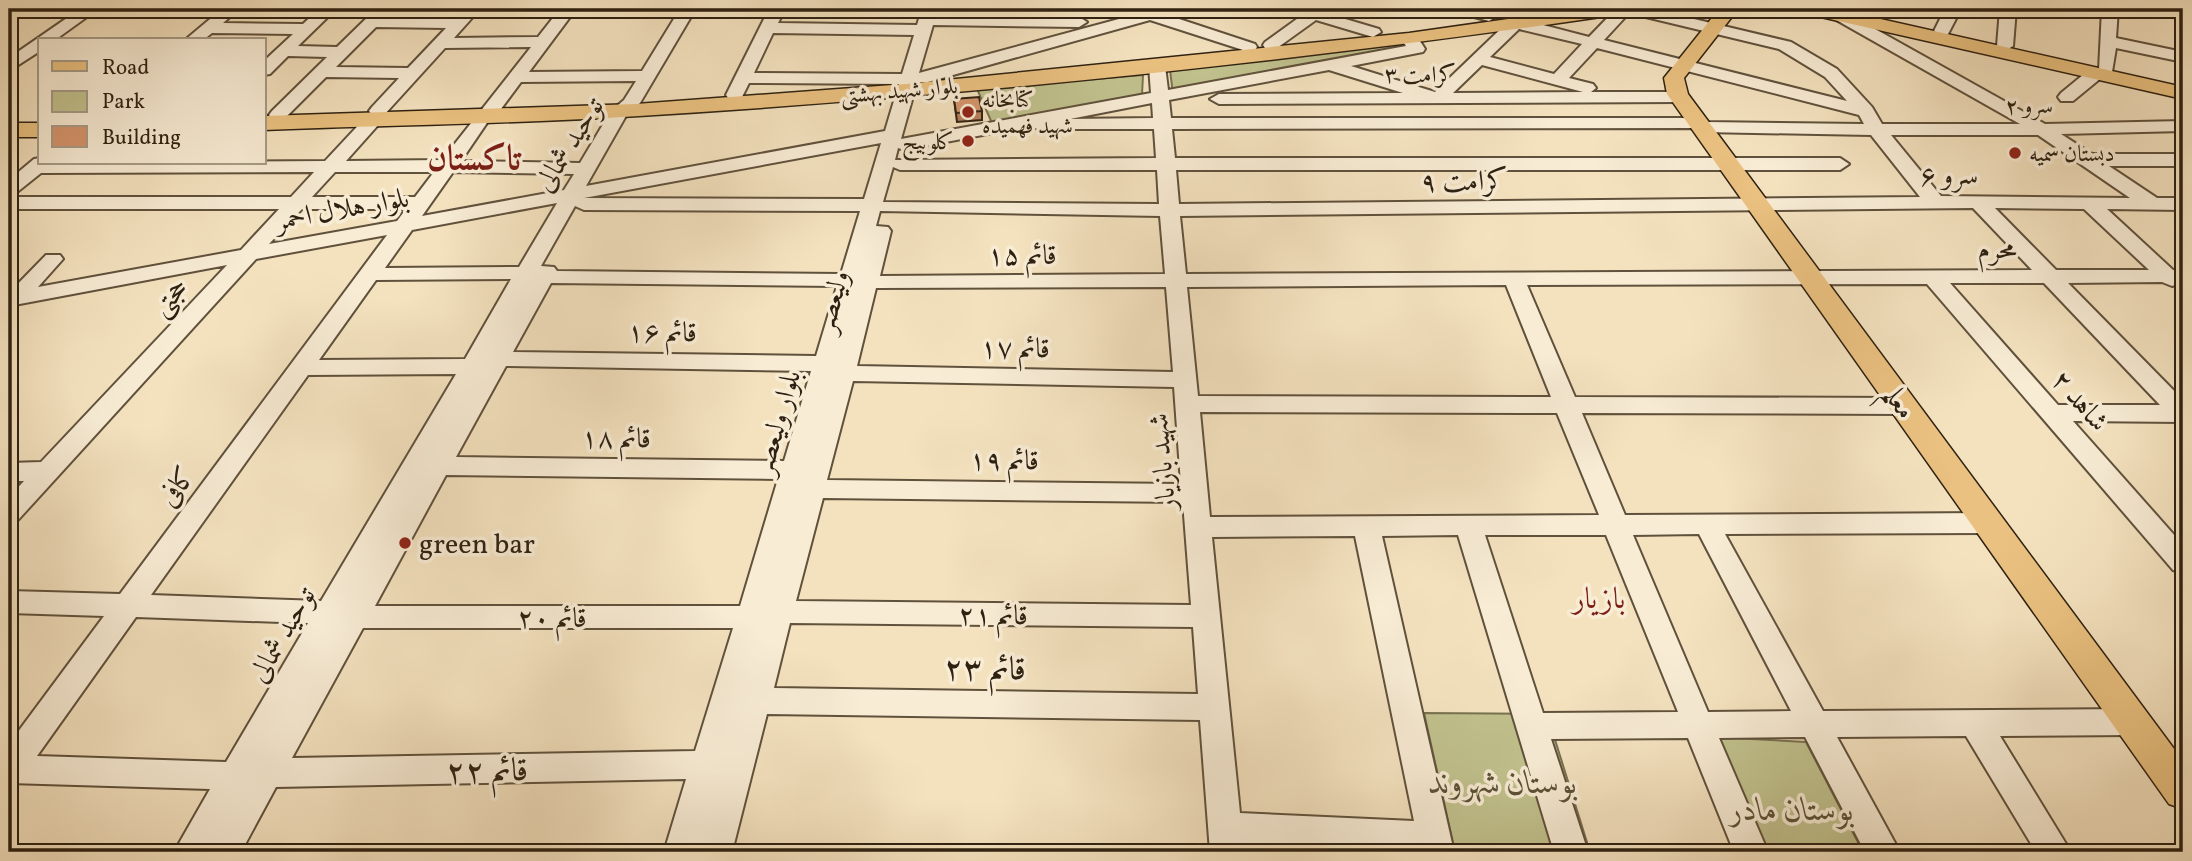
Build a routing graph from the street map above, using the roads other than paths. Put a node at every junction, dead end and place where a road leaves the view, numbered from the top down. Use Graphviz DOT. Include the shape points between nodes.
graph roads {
  1 [pos="90,9"];
  2 [pos="231,9"];
  3 [pos="328,9"];
  4 [pos="385,9"];
  5 [pos="472,9"];
  6 [pos="568,9"];
  7 [pos="777,9"];
  8 [pos="1173,9"];
  9 [pos="1294,9"];
  10 [pos="1461,9"];
  11 [pos="1615,9"];
  12 [pos="1624,9"];
  13 [pos="1633,9"];
  14 [pos="1729,9"];
  15 [pos="1812,9"];
  16 [pos="1954,9"];
  17 [pos="2008,9"];
  18 [pos="2110,9"];
  19 [pos="688,10"];
  20 [pos="1841,11"];
  21 [pos="1865,11"];
  22 [pos="1318,12"];
  23 [pos="1522,13"];
  24 [pos="1080,15"];
  25 [pos="1150,15"];
  26 [pos="1489,16"];
  27 [pos="932,17"];
  28 [pos="372,22"];
  29 [pos="459,23"];
  30 [pos="208,28"];
  31 [pos="768,28"];
  32 [pos="1714,28"];
  33 [pos="307,29"];
  34 [pos="1942,31"];
  35 [pos="1373,32"];
  36 [pos="1072,37"];
  37 [pos="48,38"];
  38 [pos="196,38"];
  39 [pos="1409,39"];
  40 [pos="2107,41"];
  41 [pos="543,42"];
  42 [pos="1593,42"];
  43 [pos="441,43"];
  44 [pos="38,45"];
  45 [pos="1271,45"];
  46 [pos="2005,46"];
  47 [pos="1249,47"];
  48 [pos="284,51"];
  49 [pos="342,52"];
  50 [pos="2183,57"];
  51 [pos="1478,59"];
  52 [pos="1683,65"];
  53 [pos="9,66"];
  54 [pos="1157,66"];
  55 [pos="1332,66"];
  56 [pos="266,67"];
  57 [pos="2100,71"];
  58 [pos="321,72"];
  59 [pos="413,73"];
  60 [pos="648,76"];
  61 [pos="516,77"];
  62 [pos="1557,80"];
  63 [pos="914,84"];
  64 [pos="2183,86"];
  65 [pos="739,87"];
  66 [pos="2183,93"];
  67 [pos="1622,97"];
  68 [pos="1680,97"];
  69 [pos="2067,97"];
  70 [pos="1438,98"];
  71 [pos="1160,99"];
  72 [pos="629,108"];
  73 [pos="489,112"];
  74 [pos="376,116"];
  75 [pos="9,118"];
  76 [pos="38,118"];
  77 [pos="269,118"];
  78 [pos="1870,120"];
  79 [pos="1038,124"];
  80 [pos="1163,124"];
  81 [pos="1700,125"];
  82 [pos="2183,126"];
  83 [pos="9,130"];
  84 [pos="38,130"];
  85 [pos="2043,130"];
  86 [pos="896,147"];
  87 [pos="2088,160"];
  88 [pos="2183,160"];
  89 [pos="1166,164"];
  90 [pos="1840,164"];
  91 [pos="38,165"];
  92 [pos="1729,165"];
  93 [pos="330,166"];
  94 [pos="448,166"];
  95 [pos="10,191"];
  96 [pos="580,193"];
  97 [pos="1935,202"];
  98 [pos="1978,202"];
  99 [pos="2150,202"];
  100 [pos="421,203"];
  101 [pos="2089,203"];
  102 [pos="296,204"];
  103 [pos="2183,204"];
  104 [pos="1758,205"];
  105 [pos="879,206"];
  106 [pos="1170,211"];
  107 [pos="399,233"];
  108 [pos="53,259"];
  109 [pos="243,260"];
  110 [pos="369,274"];
  111 [pos="535,275"];
  112 [pos="2050,276"];
  113 [pos="1810,277"];
  114 [pos="1933,277"];
  115 [pos="1514,279"];
  116 [pos="858,281"];
  117 [pos="2178,281"];
  118 [pos="1177,282"];
  119 [pos="11,302"];
  120 [pos="498,359"];
  121 [pos="473,366"];
  122 [pos="301,368"];
  123 [pos="834,368"];
  124 [pos="1186,392"];
  125 [pos="1564,405"];
  126 [pos="1903,406"];
  127 [pos="2180,408"];
  128 [pos="2052,413"];
  129 [pos="438,467"];
  130 [pos="793,470"];
  131 [pos="48,471"];
  132 [pos="9,472"];
  133 [pos="812,489"];
  134 [pos="1195,493"];
  135 [pos="9,513"];
  136 [pos="1989,523"];
  137 [pos="1468,524"];
  138 [pos="1614,525"];
  139 [pos="1707,525"];
  140 [pos="1366,526"];
  141 [pos="1198,527"];
  142 [pos="2183,563"];
  143 [pos="9,602"];
  144 [pos="129,605"];
  145 [pos="779,612"];
  146 [pos="342,614"];
  147 [pos="750,617"];
  148 [pos="1206,617"];
  149 [pos="756,701"];
  150 [pos="1214,707"];
  151 [pos="2133,722"];
  152 [pos="1975,723"];
  153 [pos="1814,724"];
  154 [pos="1698,725"];
  155 [pos="1531,726"];
  156 [pos="706,765"];
  157 [pos="9,769"];
  158 [pos="268,772"];
  159 [pos="235,776"];
  160 [pos="2183,792"];
  161 [pos="1226,839"];
  162 [pos="1435,845"];
  163 [pos="191,852"];
  164 [pos="223,852"];
  165 [pos="681,852"];
  166 [pos="715,852"];
  167 [pos="1571,852"];
  168 [pos="1751,852"];
  169 [pos="1883,852"];
  170 [pos="2054,852"];
  1 -- 37 [label="street"];
  2 -- 30 [label="street"];
  3 -- 33 [label="street"];
  4 -- 28 [label="street"];
  5 -- 29 [label="street, حجتی"];
  6 -- 41 [label="street, کافی"];
  7 -- 19 [label="street"];
  7 -- 31 [label="street"];
  8 -- 25 [label="street"];
  9 -- 22 [label="street"];
  10 -- 26 [label="street"];
  11 -- 23 [label="main road, بلوار شهید بهشتی"];
  12 -- 42 [label="street"];
  13 -- 32 [label="street"];
  14 -- 32 [label="main road"];
  15 -- 20 [label="main road"];
  16 -- 34 [label="street"];
  17 -- 46 [label="street"];
  18 -- 40 [label="street"];
  19 -- 60 [label="street, توحید شمالی"];
  20 -- 21 [label="main road"];
  20 -- 57 [label="main road"];
  20 -- 85 [label="street"];
  21 -- 34 [label="main road"];
  22 -- 35 [label="street"];
  22 -- 45 [label="street"];
  23 -- 26 [label="main road, بلوار شهید بهشتی"];
  23 -- 39 [label="main road, بلوار شهید بهشتی"];
  23 -- 42 [label="street"];
  23 -- 51 [label="street"];
  24 -- 27 [label="street"];
  24 -- 36 [label="street"];
  25 -- 36 [label="street"];
  25 -- 47 [label="street"];
  26 -- 35 [label="main road, بلوار شهید بهشتی"];
  27 -- 31 [label="street"];
  27 -- 63 [label="street, بلوار ولیعصر"];
  28 -- 29 [label="street"];
  28 -- 49 [label="street"];
  29 -- 43 [label="street, حجتی"];
  30 -- 33 [label="street"];
  30 -- 38 [label="street"];
  31 -- 65 [label="street"];
  32 -- 52 [label="main road"];
  32 -- 78 [label="street" via="1785,44 1831,74"];
  33 -- 48 [label="street"];
  34 -- 46 [label="main road"];
  35 -- 45 [label="main road, بلوار شهید بهشتی"];
  36 -- 63 [label="street"];
  39 -- 54 [label="main road, بلوار شهید بهشتی"];
  39 -- 55 [label="street" via="1417,49"];
  40 -- 50 [label="street"];
  40 -- 57 [label="street"];
  41 -- 43 [label="street"];
  41 -- 61 [label="street, کافی"];
  42 -- 52 [label="street"];
  42 -- 62 [label="street"];
  43 -- 59 [label="street, حجتی"];
  44 -- 53 [label="street"];
  45 -- 47 [label="main road, بلوار شهید بهشتی"];
  46 -- 57 [label="main road"];
  47 -- 63 [label="main road, بلوار شهید بهشتی"];
  48 -- 49 [label="street"];
  48 -- 56 [label="street"];
  49 -- 58 [label="street"];
  51 -- 62 [label="street"];
  51 -- 70 [label="street"];
  52 -- 68 [label="main road" via="1674,78"];
  52 -- 78 [label="street"];
  54 -- 63 [label="main road, بلوار شهید بهشتی"];
  54 -- 71 [label="street, شهید بازیار"];
  55 -- 70 [label="street"];
  55 -- 71 [label="street"];
  57 -- 64 [label="main road"];
  57 -- 66 [label="main road"];
  57 -- 69 [label="street"];
  58 -- 59 [label="street"];
  58 -- 77 [label="street"];
  59 -- 74 [label="street, حجتی"];
  60 -- 61 [label="street"];
  60 -- 72 [label="street, توحید شمالی"];
  61 -- 73 [label="street, کافی"];
  62 -- 67 [label="street"];
  63 -- 65 [label="main road, بلوار شهید بهشتی"];
  63 -- 72 [label="main road, بلوار شهید بهشتی"];
  63 -- 86 [label="street, بلوار ولیعصر"];
  65 -- 72 [label="main road, بلوار شهید بهشتی"];
  67 -- 68 [label="street, کرامت ۳"];
  67 -- 70 [label="street, کرامت ۳"];
  68 -- 81 [label="main road, معلم"];
  70 -- 71 [label="street, کرامت ۳"];
  71 -- 80 [label="street, شهید بازیار"];
  71 -- 86 [label="street"];
  72 -- 73 [label="main road, بلوار شهید بهشتی"];
  72 -- 96 [label="street, توحید شمالی"];
  73 -- 74 [label="main road, بلوار شهید بهشتی"];
  73 -- 94 [label="street, کافی"];
  74 -- 77 [label="main road, بلوار شهید بهشتی"];
  74 -- 93 [label="street, حجتی"];
  75 -- 76 [label="main road"];
  78 -- 81 [label="street"];
  78 -- 85 [label="street, سرو ۲"];
  78 -- 97 [label="street"];
  79 -- 80 [label="street"];
  80 -- 81 [label="street"];
  80 -- 89 [label="street, شهید بازیار"];
  81 -- 92 [label="main road, معلم"];
  82 -- 85 [label="street, سرو ۲"];
  83 -- 84 [label="main road"];
  85 -- 87 [label="street"];
  86 -- 89 [label="street"];
  86 -- 96 [label="street, بلوار هلال احمر"];
  86 -- 105 [label="street, بلوار ولیعصر"];
  87 -- 88 [label="street"];
  87 -- 99 [label="street"];
  89 -- 92 [label="street"];
  89 -- 106 [label="street, شهید بازیار"];
  90 -- 92 [label="street"];
  91 -- 93 [label="street"];
  91 -- 95 [label="street"];
  92 -- 104 [label="main road, معلم"];
  93 -- 94 [label="street"];
  93 -- 102 [label="street, حجتی"];
  94 -- 96 [label="street"];
  94 -- 100 [label="street, کافی"];
  95 -- 102 [label="street"];
  96 -- 105 [label="street, کرامت ۹"];
  96 -- 107 [label="street, بلوار هلال احمر"];
  96 -- 111 [label="street, توحید شمالی"];
  97 -- 98 [label="street, سرو ۶"];
  97 -- 104 [label="street, سرو ۶"];
  98 -- 101 [label="street, سرو ۶"];
  98 -- 112 [label="street"];
  99 -- 101 [label="street, سرو ۶"];
  99 -- 103 [label="street, سرو ۶"];
  100 -- 102 [label="street"];
  100 -- 107 [label="street, کافی"];
  101 -- 117 [label="street"];
  102 -- 109 [label="street, حجتی"];
  104 -- 106 [label="street, کرامت ۹"];
  104 -- 113 [label="main road, معلم"];
  105 -- 106 [label="street, کرامت ۹"];
  105 -- 116 [label="street, بلوار ولیعصر"];
  106 -- 118 [label="street, شهید بازیار"];
  107 -- 109 [label="street, بلوار هلال احمر"];
  107 -- 110 [label="street, کافی"];
  108 -- 119 [label="street"];
  109 -- 119 [label="street, بلوار هلال احمر"];
  109 -- 131 [label="street, حجتی"];
  110 -- 111 [label="street, قائم ۱۵"];
  110 -- 122 [label="street, کافی"];
  111 -- 116 [label="street, قائم ۱۵"];
  111 -- 120 [label="street, توحید شمالی"];
  111 -- 121 [label="street, توحید شمالی"];
  112 -- 114 [label="street, محرم"];
  112 -- 117 [label="street, محرم"];
  112 -- 127 [label="street"];
  113 -- 114 [label="street, محرم"];
  113 -- 115 [label="street, محرم"];
  113 -- 126 [label="main road, معلم"];
  114 -- 128 [label="street, شاهد ۲"];
  115 -- 118 [label="street, قائم ۱۵"];
  115 -- 125 [label="street"];
  116 -- 118 [label="street, قائم ۱۵"];
  116 -- 123 [label="street, بلوار ولیعصر"];
  118 -- 124 [label="street, شهید بازیار"];
  120 -- 123 [label="street, قائم ۱۶"];
  120 -- 129 [label="street, توحید شمالی"];
  121 -- 122 [label="street"];
  121 -- 146 [label="street, توحید شمالی"];
  122 -- 144 [label="street, کافی"];
  123 -- 124 [label="street, قائم ۱۷"];
  123 -- 130 [label="street, بلوار ولیعصر"];
  123 -- 133 [label="street, ولیعصر"];
  124 -- 125 [label="street, قائم ۱۷"];
  124 -- 134 [label="street, شهید بازیار"];
  125 -- 126 [label="street, قائم ۱۷"];
  125 -- 138 [label="street"];
  126 -- 136 [label="main road, معلم"];
  127 -- 128 [label="street"];
  128 -- 142 [label="street, شاهد ۲"];
  129 -- 130 [label="street, قائم ۱۸"];
  129 -- 146 [label="street, توحید شمالی"];
  130 -- 147 [label="street, بلوار ولیعصر"];
  131 -- 132 [label="street"];
  131 -- 135 [label="street, حجتی"];
  133 -- 134 [label="street, قائم ۱۹"];
  133 -- 145 [label="street, ولیعصر"];
  134 -- 141 [label="street, شهید بازیار"];
  136 -- 139 [label="street"];
  136 -- 151 [label="main road, معلم"];
  137 -- 138 [label="street"];
  137 -- 140 [label="street"];
  137 -- 155 [label="street"];
  138 -- 139 [label="street"];
  138 -- 154 [label="street"];
  139 -- 153 [label="street"];
  140 -- 141 [label="street"];
  140 -- 162 [label="street"];
  141 -- 148 [label="street, شهید بازیار"];
  143 -- 144 [label="street, قائم ۲۰"];
  144 -- 146 [label="street, قائم ۲۰"];
  144 -- 157 [label="street, کافی"];
  145 -- 148 [label="street, قائم ۲۱"];
  145 -- 149 [label="street, ولیعصر"];
  146 -- 147 [label="street, قائم ۲۰"];
  146 -- 158 [label="street, توحید شمالی"];
  146 -- 159 [label="street, توحید شمالی"];
  147 -- 156 [label="street, بلوار ولیعصر"];
  148 -- 150 [label="street, شهید بازیار"];
  149 -- 150 [label="street, قائم ۲۳"];
  149 -- 166 [label="street, ولیعصر"];
  150 -- 161 [label="street, شهید بازیار"];
  151 -- 152 [label="street"];
  151 -- 160 [label="main road, معلم"];
  152 -- 153 [label="street"];
  152 -- 170 [label="street"];
  153 -- 154 [label="street"];
  153 -- 169 [label="street"];
  154 -- 155 [label="street"];
  154 -- 168 [label="street"];
  155 -- 167 [label="street"];
  156 -- 158 [label="street, قائم ۲۲"];
  156 -- 165 [label="street, بلوار ولیعصر"];
  157 -- 159 [label="street, قائم ۲۲"];
  158 -- 159 [label="street, قائم ۲۲"];
  158 -- 164 [label="street, توحید شمالی"];
  159 -- 163 [label="street, توحید شمالی"];
  161 -- 162 [label="street"];
}
